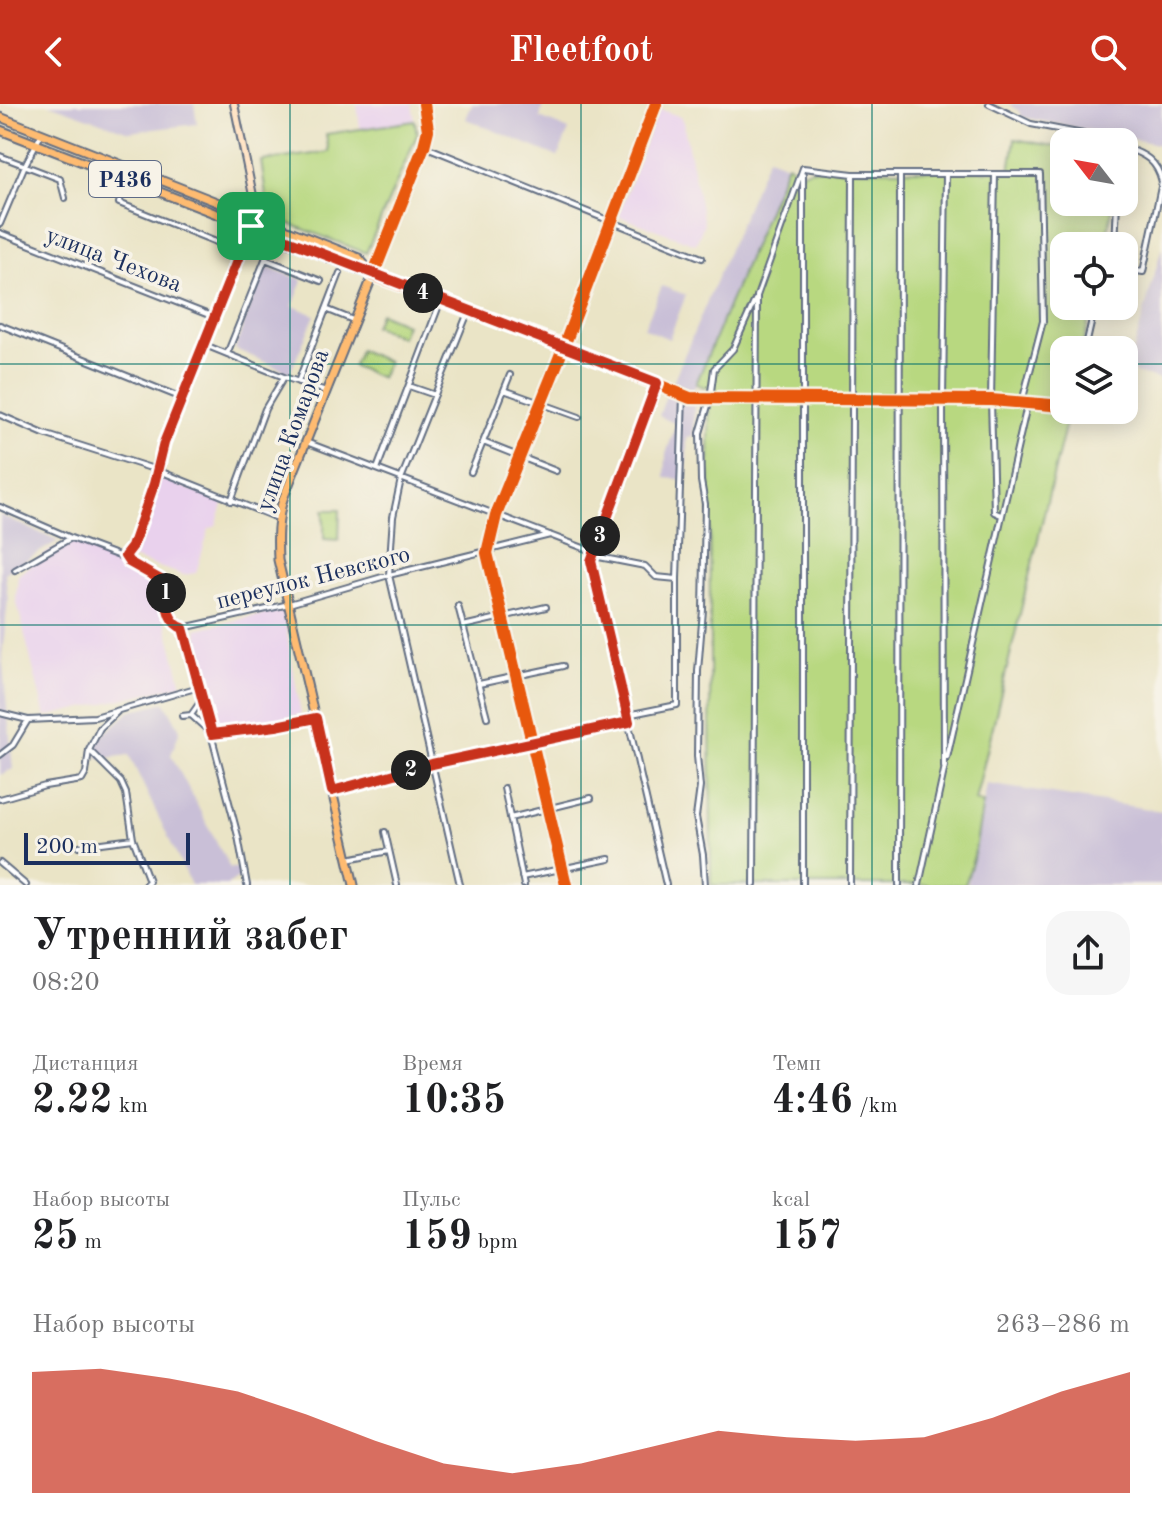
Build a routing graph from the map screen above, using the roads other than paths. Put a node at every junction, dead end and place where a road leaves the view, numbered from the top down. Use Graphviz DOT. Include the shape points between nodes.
graph roads {
  1 [pos="234,104"];
  2 [pos="424,104"];
  3 [pos="656,104"];
  4 [pos="989,104"];
  5 [pos="0,117"];
  6 [pos="1052,128"];
  7 [pos="0,130"];
  8 [pos="42,133"];
  9 [pos="37,144"];
  10 [pos="424,146"];
  11 [pos="1138,153"];
  12 [pos="0,156"];
  13 [pos="25,165"];
  14 [pos="803,168"];
  15 [pos="853,174"];
  16 [pos="900,174"];
  17 [pos="946,174"];
  18 [pos="995,174"];
  19 [pos="127,179"];
  20 [pos="65,198"];
  21 [pos="253,222"];
  22 [pos="612,222"];
  23 [pos="0,224"];
  24 [pos="0,233"];
  25 [pos="275,235"];
  26 [pos="241,252"];
  27 [pos="702,258"];
  28 [pos="265,259"];
  29 [pos="1138,271"];
  30 [pos="340,273"];
  31 [pos="373,275"];
  32 [pos="321,281"];
  33 [pos="757,296"];
  34 [pos="441,300"];
  35 [pos="326,309"];
  36 [pos="469,310"];
  37 [pos="214,317"];
  38 [pos="354,320"];
  39 [pos="0,325"];
  40 [pos="204,345"];
  41 [pos="564,346"];
  42 [pos="227,354"];
  43 [pos="510,375"];
  44 [pos="284,377"];
  45 [pos="298,382"];
  46 [pos="657,383"];
  47 [pos="409,386"];
  48 [pos="504,390"];
  49 [pos="326,391"];
  50 [pos="435,395"];
  51 [pos="683,395"];
  52 [pos="182,398"];
  53 [pos="710,399"];
  54 [pos="756,399"];
  55 [pos="803,399"];
  56 [pos="898,399"];
  57 [pos="851,400"];
  58 [pos="943,400"];
  59 [pos="991,400"];
  60 [pos="541,402"];
  61 [pos="1025,402"];
  62 [pos="1050,405"];
  63 [pos="0,415"];
  64 [pos="579,417"];
  65 [pos="306,442"];
  66 [pos="483,442"];
  67 [pos="519,456"];
  68 [pos="377,469"];
  69 [pos="157,470"];
  70 [pos="556,471"];
  71 [pos="471,472"];
  72 [pos="401,479"];
  73 [pos="231,501"];
  74 [pos="0,507"];
  75 [pos="496,515"];
  76 [pos="1001,515"];
  77 [pos="277,518"];
  78 [pos="550,535"];
  79 [pos="71,538"];
  80 [pos="594,552"];
  81 [pos="487,553"];
  82 [pos="125,556"];
  83 [pos="15,570"];
  84 [pos="389,575"];
  85 [pos="677,579"];
  86 [pos="289,604"];
  87 [pos="458,606"];
  88 [pos="546,607"];
  89 [pos="503,618"];
  90 [pos="463,626"];
  91 [pos="183,628"];
  92 [pos="563,666"];
  93 [pos="517,676"];
  94 [pos="479,684"];
  95 [pos="199,687"];
  96 [pos="203,698"];
  97 [pos="121,709"];
  98 [pos="0,713"];
  99 [pos="191,715"];
  100 [pos="182,716"];
  101 [pos="487,717"];
  102 [pos="316,718"];
  103 [pos="628,719"];
  104 [pos="28,720"];
  105 [pos="212,734"];
  106 [pos="532,742"];
  107 [pos="89,750"];
  108 [pos="0,755"];
  109 [pos="432,764"];
  110 [pos="944,767"];
  111 [pos="504,788"];
  112 [pos="332,791"];
  113 [pos="591,798"];
  114 [pos="0,799"];
  115 [pos="548,808"];
  116 [pos="510,818"];
  117 [pos="385,832"];
  118 [pos="133,839"];
  119 [pos="79,846"];
  120 [pos="389,851"];
  121 [pos="348,859"];
  122 [pos="609,859"];
  123 [pos="0,863"];
  124 [pos="562,869"];
  125 [pos="522,877"];
  126 [pos="148,884"];
  127 [pos="26,885"];
  128 [pos="247,885"];
  129 [pos="354,885"];
  130 [pos="397,885"];
  131 [pos="460,885"];
  132 [pos="524,885"];
  133 [pos="566,885"];
  134 [pos="666,885"];
  135 [pos="705,885"];
  136 [pos="754,885"];
  137 [pos="803,885"];
  138 [pos="850,885"];
  139 [pos="899,885"];
  140 [pos="919,885"];
  1 -- 21 [label="street" via="256,210"];
  2 -- 10 [label="street"];
  3 -- 22 [label="street"];
  4 -- 6 [label="street"];
  5 -- 8 [label="main road"];
  7 -- 9 [label="main road, P436"];
  8 -- 9 [label="street"];
  8 -- 21 [label="main road"];
  9 -- 13 [label="street"];
  9 -- 19 [label="main road, P436"];
  10 -- 22 [label="street"];
  10 -- 31 [label="street"];
  11 -- 29 [label="street" via="1152,161 1162,182 1143,272"];
  12 -- 13 [label="street"];
  13 -- 20 [label="street" via="60,179"];
  13 -- 23 [label="street"];
  14 -- 15 [label="street"];
  14 -- 33 [label="street"];
  14 -- 55 [label="street"];
  15 -- 16 [label="street"];
  15 -- 57 [label="street"];
  16 -- 17 [label="street"];
  16 -- 56 [label="street"];
  17 -- 18 [label="street"];
  17 -- 58 [label="street"];
  18 -- 59 [label="street"];
  18 -- 61 [label="street" via="1040,174 1043,321"];
  19 -- 21 [label="main road, P436"];
  19 -- 26 [label="street" via="119,203"];
  21 -- 25 [label="main road, P436"];
  21 -- 26 [label="street"];
  21 -- 31 [label="main road" via="359,258"];
  22 -- 27 [label="street"];
  22 -- 41 [label="street"];
  24 -- 37 [label="street, улица Чехова"];
  25 -- 28 [label="street"];
  25 -- 31 [label="main road, P436"];
  26 -- 37 [label="street"];
  28 -- 32 [label="street"];
  28 -- 42 [label="street"];
  30 -- 35 [label="street"];
  31 -- 34 [label="street"];
  31 -- 38 [label="main road, улица Комарова"];
  33 -- 53 [label="street" via="733,349 714,369"];
  33 -- 54 [label="street"];
  34 -- 36 [label="street"];
  34 -- 47 [label="street"];
  35 -- 38 [label="street"];
  35 -- 45 [label="street"];
  36 -- 41 [label="street"];
  36 -- 50 [label="street"];
  37 -- 40 [label="street"];
  38 -- 49 [label="main road, улица Комарова"];
  39 -- 52 [label="street"];
  40 -- 42 [label="street"];
  40 -- 52 [label="street"];
  41 -- 46 [label="street"];
  41 -- 60 [label="street"];
  42 -- 44 [label="street"];
  43 -- 48 [label="street"];
  44 -- 45 [label="street"];
  44 -- 73 [label="street" via="265,409"];
  45 -- 49 [label="street"];
  46 -- 51 [label="street"];
  46 -- 80 [label="street"];
  47 -- 50 [label="street"];
  47 -- 68 [label="street"];
  48 -- 60 [label="street"];
  48 -- 66 [label="street"];
  49 -- 65 [label="main road, улица Комарова"];
  50 -- 72 [label="street"];
  51 -- 53 [label="street"];
  51 -- 85 [label="street"];
  52 -- 69 [label="street"];
  53 -- 54 [label="street"];
  53 -- 135 [label="street" via="700,433 705,504 696,817"];
  54 -- 55 [label="street"];
  54 -- 136 [label="street"];
  55 -- 57 [label="street"];
  55 -- 137 [label="street"];
  56 -- 57 [label="street"];
  56 -- 58 [label="street"];
  56 -- 139 [label="street"];
  57 -- 138 [label="street"];
  58 -- 59 [label="street"];
  58 -- 110 [label="street"];
  59 -- 61 [label="street"];
  59 -- 76 [label="street" via="994,512"];
  60 -- 64 [label="street"];
  60 -- 67 [label="street"];
  61 -- 62 [label="street"];
  61 -- 76 [label="street"];
  63 -- 69 [label="street"];
  65 -- 68 [label="street"];
  65 -- 77 [label="main road, улица Комарова"];
  66 -- 67 [label="street"];
  66 -- 71 [label="street"];
  67 -- 70 [label="street"];
  67 -- 75 [label="street"];
  68 -- 72 [label="street"];
  69 -- 73 [label="street"];
  69 -- 82 [label="street"];
  72 -- 75 [label="street"];
  72 -- 84 [label="street"];
  73 -- 77 [label="street"];
  74 -- 79 [label="street"];
  75 -- 78 [label="street"];
  75 -- 81 [label="street"];
  76 -- 110 [label="street"];
  77 -- 86 [label="main road, улица Комарова" via="278,560"];
  78 -- 80 [label="street"];
  78 -- 81 [label="street, переулок Невского"];
  79 -- 82 [label="street"];
  79 -- 83 [label="street"];
  80 -- 85 [label="street" via="645,566 656,577"];
  80 -- 103 [label="street" via="591,561"];
  81 -- 84 [label="street, переулок Невского"];
  81 -- 89 [label="street"];
  82 -- 91 [label="street" via="161,580 170,617"];
  84 -- 86 [label="street, переулок Невского"];
  84 -- 109 [label="street"];
  85 -- 103 [label="street" via="677,705"];
  86 -- 91 [label="street, переулок Невского"];
  86 -- 102 [label="main road, улица Комарова"];
  87 -- 90 [label="street"];
  88 -- 89 [label="street"];
  89 -- 90 [label="street"];
  89 -- 93 [label="street"];
  90 -- 94 [label="street"];
  91 -- 95 [label="street"];
  92 -- 93 [label="street"];
  93 -- 94 [label="street"];
  93 -- 106 [label="street"];
  94 -- 101 [label="street"];
  95 -- 96 [label="street"];
  95 -- 97 [label="street"];
  96 -- 99 [label="street"];
  96 -- 105 [label="street"];
  97 -- 104 [label="street" via="81,718"];
  97 -- 107 [label="street" via="100,728"];
  98 -- 104 [label="street"];
  99 -- 100 [label="street"];
  99 -- 105 [label="street"];
  102 -- 105 [label="street"];
  102 -- 112 [label="main road, улица Комарова"];
  103 -- 106 [label="street"];
  103 -- 134 [label="street"];
  104 -- 108 [label="street"];
  105 -- 128 [label="street"];
  106 -- 109 [label="street"];
  106 -- 115 [label="street"];
  107 -- 114 [label="street" via="82,780"];
  107 -- 118 [label="street" via="121,782"];
  109 -- 112 [label="street"];
  109 -- 131 [label="street"];
  110 -- 140 [label="street"];
  111 -- 116 [label="street"];
  112 -- 121 [label="main road, улица Комарова"];
  113 -- 115 [label="street"];
  115 -- 116 [label="street"];
  115 -- 124 [label="street"];
  116 -- 125 [label="street"];
  117 -- 120 [label="street"];
  118 -- 119 [label="street"];
  118 -- 126 [label="street"];
  120 -- 121 [label="street"];
  120 -- 130 [label="street"];
  121 -- 129 [label="main road, улица Комарова"];
  122 -- 124 [label="street"];
  123 -- 127 [label="street"];
  124 -- 125 [label="street"];
  124 -- 133 [label="street"];
  125 -- 132 [label="street"];
}
